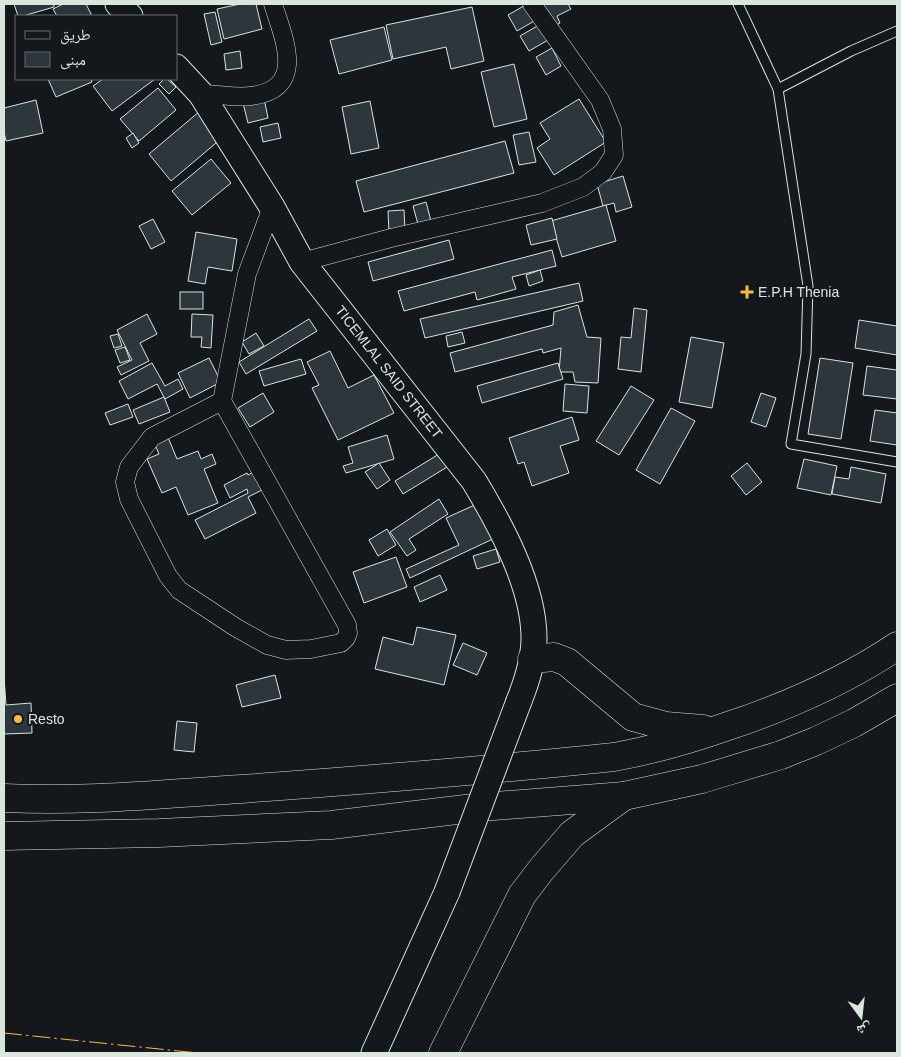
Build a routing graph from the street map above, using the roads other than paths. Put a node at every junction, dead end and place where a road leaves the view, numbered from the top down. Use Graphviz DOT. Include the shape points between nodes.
graph roads {
  1 [pos="118,4"];
  2 [pos="274,4"];
  3 [pos="532,4"];
  4 [pos="738,4"];
  5 [pos="129,15"];
  6 [pos="897,31"];
  7 [pos="178,69"];
  8 [pos="778,89"];
  9 [pos="201,94"];
  10 [pos="272,207"];
  11 [pos="302,262"];
  12 [pos="222,401"];
  13 [pos="897,462"];
  14 [pos="897,646"];
  15 [pos="532,659"];
  16 [pos="897,698"];
  17 [pos="633,717"];
  18 [pos="725,728"];
  19 [pos="614,757"];
  20 [pos="624,796"];
  21 [pos="4,798"];
  22 [pos="4,836"];
  23 [pos="374,1053"];
  24 [pos="443,1053"];
  1 -- 5 [label="main road"];
  2 -- 9 [label="street" via="286,45 288,64 283,80 268,92 250,96"];
  3 -- 11 [label="street" via="600,100 612,129 614,155 603,172 583,187 542,203"];
  4 -- 8 [label="lane"];
  6 -- 8 [label="lane" via="851,50"];
  7 -- 9 [label="main road, TICEMLAL SAID STREET"];
  8 -- 13 [label="lane" via="808,286 806,354 790,444"];
  9 -- 10 [label="main road, TICEMLAL SAID STREET"];
  10 -- 11 [label="main road, TICEMLAL SAID STREET"];
  10 -- 12 [label="street" via="247,274"];
  11 -- 15 [label="main road, TICEMLAL SAID STREET" via="474,481 494,515 524,585 534,637"];
  12 -- 12 [label="street" via="347,625 348,633 341,643 286,650 267,645 179,590 168,576 129,499 124,482 129,467 152,437"];
  14 -- 18 [label="highway" via="799,700"];
  15 -- 17 [label="highway" via="554,657 567,662"];
  15 -- 23 [label="main road, TICEMLAL SAID STREET, bridge" via="527,683 447,892"];
  16 -- 20 [label="highway" via="854,723 781,755 702,779"];
  17 -- 18 [label="highway" via="679,728"];
  17 -- 19 [label="highway" via="632,734 622,751"];
  18 -- 19 [label="highway" via="663,747"];
  19 -- 21 [label="highway" via="166,794 91,799"];
  20 -- 22 [label="highway" via="482,807 331,825"];
  20 -- 24 [label="highway" via="572,834 522,895"];
}
